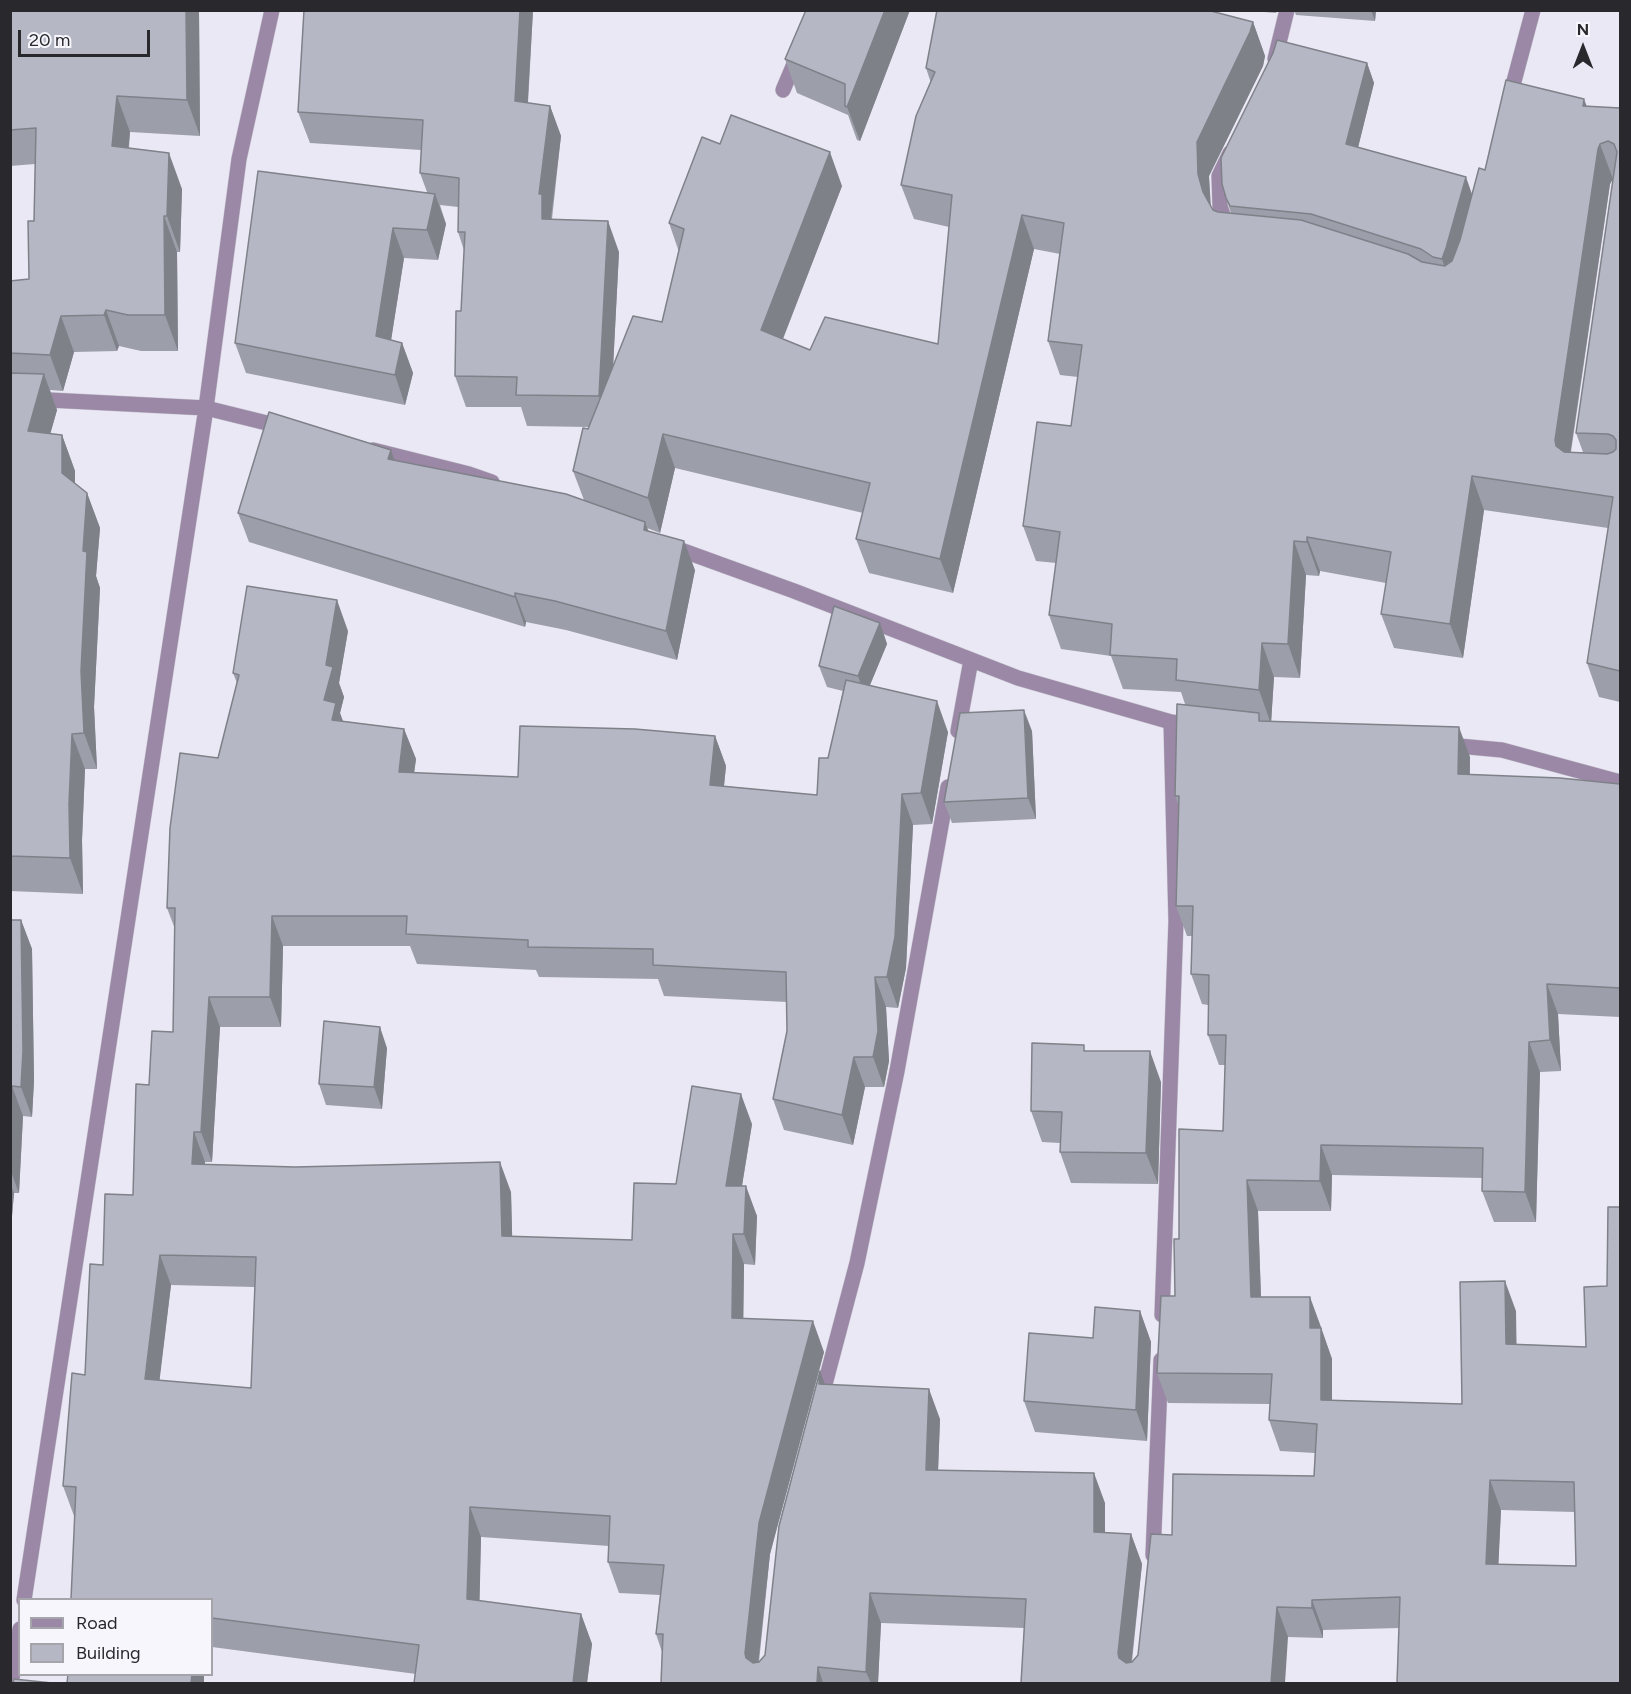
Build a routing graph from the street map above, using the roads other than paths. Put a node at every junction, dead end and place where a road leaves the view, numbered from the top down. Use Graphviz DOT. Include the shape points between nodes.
graph roads {
  1 [pos="272,10"];
  2 [pos="1287,10"];
  3 [pos="1533,10"];
  4 [pos="805,40"];
  5 [pos="1272,69"];
  6 [pos="783,90"];
  7 [pos="1506,113"];
  8 [pos="1235,144"];
  9 [pos="1241,237"];
  10 [pos="10,398"];
  11 [pos="206,408"];
  12 [pos="297,431"];
  13 [pos="355,445"];
  14 [pos="503,486"];
  15 [pos="660,543"];
  16 [pos="971,660"];
  17 [pos="1171,722"];
  18 [pos="1206,726"];
  19 [pos="956,742"];
  20 [pos="1434,744"];
  21 [pos="950,777"];
  22 [pos="1620,782"];
  23 [pos="816,1417"];
  24 [pos="1152,1567"];
  25 [pos="24,1598"];
  26 [pos="18,1641"];
  27 [pos="11,1683"];
  1 -- 11 [label="street" via="239,159"];
  2 -- 5 [label="street"];
  3 -- 7 [label="street"];
  4 -- 6 [label="street"];
  8 -- 9 [label="street" via="1219,176 1220,206 1231,236"];
  10 -- 11 [label="street"];
  11 -- 12 [label="street"];
  11 -- 25 [label="street"];
  13 -- 14 [label="street"];
  15 -- 16 [label="street"];
  16 -- 17 [label="street" via="1018,678"];
  16 -- 19 [label="street"];
  17 -- 18 [label="street"];
  17 -- 24 [label="street" via="1176,921"];
  20 -- 22 [label="street" via="1502,750"];
  21 -- 23 [label="street" via="857,1263"];
  26 -- 27 [label="street"];
}
